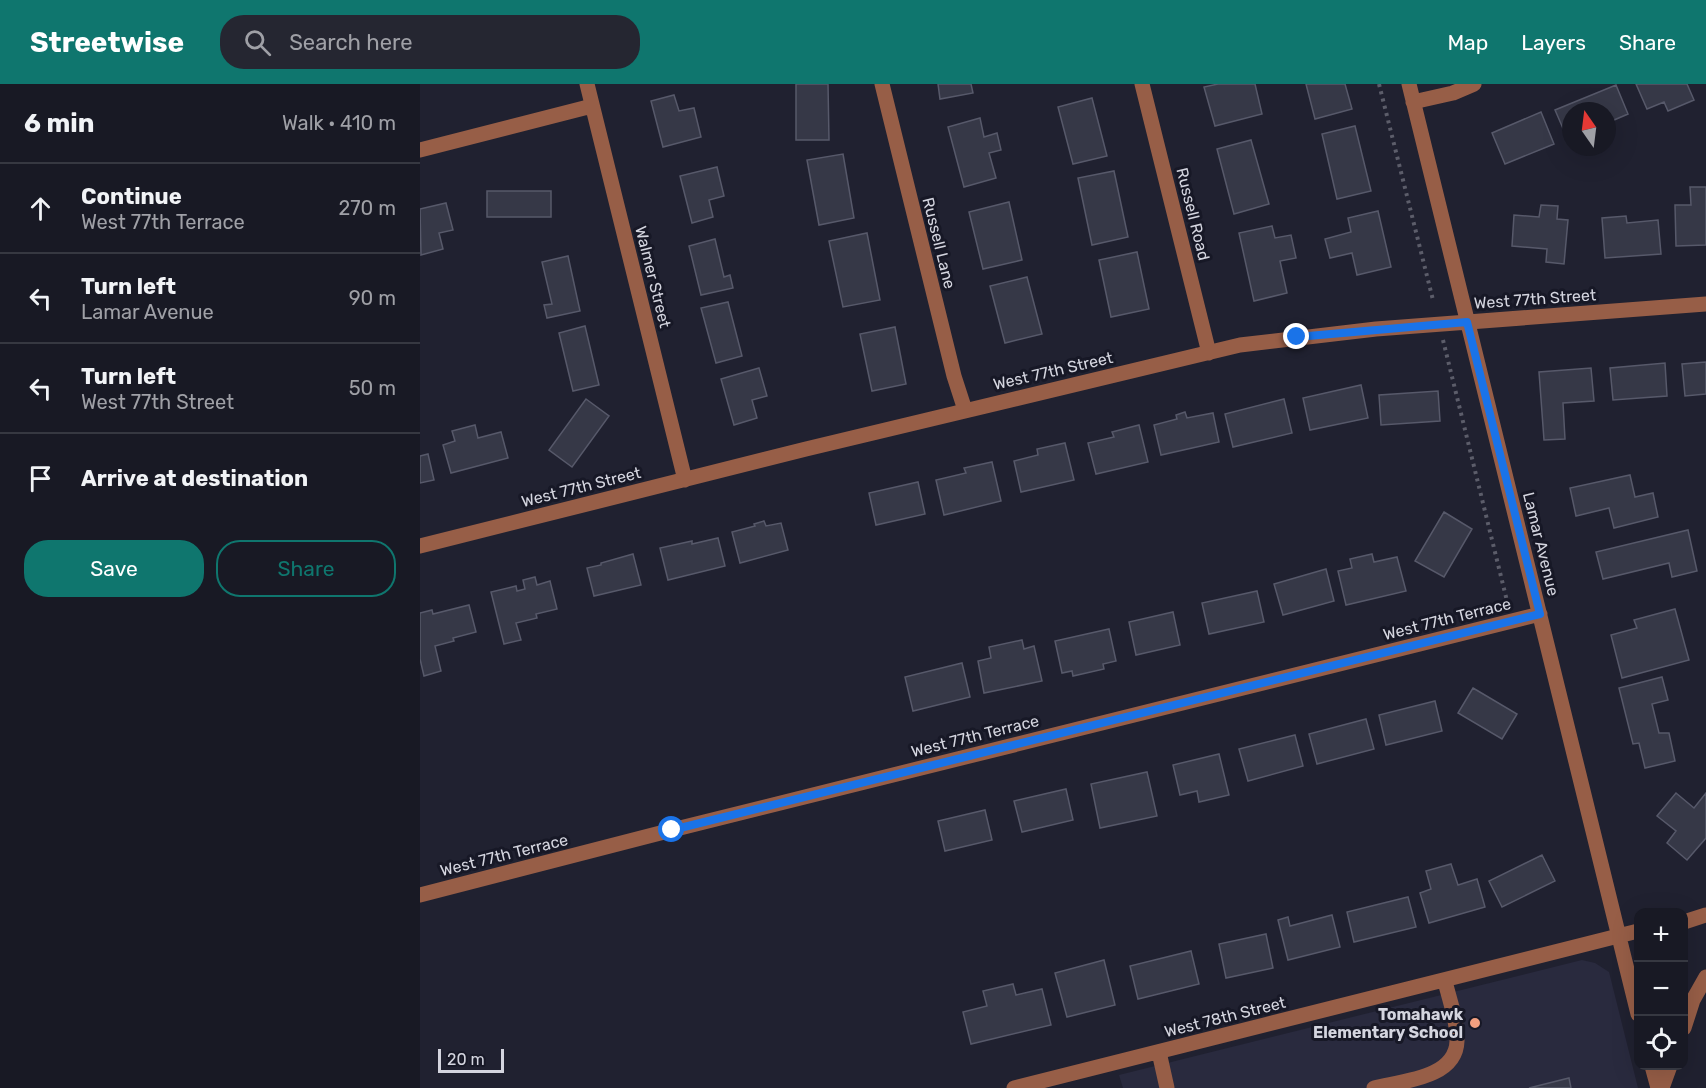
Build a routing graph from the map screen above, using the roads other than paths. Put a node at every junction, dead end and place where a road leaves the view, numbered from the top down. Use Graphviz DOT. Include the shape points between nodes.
graph roads {
  1 [pos="587,84"];
  2 [pos="882,84"];
  3 [pos="1142,84"];
  4 [pos="1409,84"];
  5 [pos="1474,84"];
  6 [pos="1413,102"];
  7 [pos="592,106"];
  8 [pos="420,150"];
  9 [pos="1706,304"];
  10 [pos="1467,322"];
  11 [pos="1209,353"];
  12 [pos="965,410"];
  13 [pos="685,480"];
  14 [pos="420,546"];
  15 [pos="1540,614"];
  16 [pos="420,895"];
  17 [pos="1706,915"];
  18 [pos="1688,920"];
  19 [pos="1634,933"];
  20 [pos="1619,937"];
  21 [pos="1706,977"];
  22 [pos="1445,981"];
  23 [pos="1634,998"];
  24 [pos="1688,1016"];
  25 [pos="1159,1052"];
  26 [pos="1654,1070"];
  27 [pos="1668,1070"];
  28 [pos="1014,1088"];
  29 [pos="1167,1088"];
  30 [pos="1374,1088"];
  31 [pos="1660,1088"];
  1 -- 7 [label="street, Walmer Street"];
  2 -- 12 [label="street, Russell Lane"];
  3 -- 11 [label="street, Russell Road"];
  4 -- 6 [label="street, Lamar Avenue"];
  5 -- 6 [label="street"];
  6 -- 10 [label="street, Lamar Avenue"];
  7 -- 8 [label="street"];
  7 -- 13 [label="street, Walmer Street"];
  9 -- 10 [label="street, West 77th Street"];
  10 -- 11 [label="street, West 77th Street" via="1297,337"];
  10 -- 15 [label="street, Lamar Avenue"];
  11 -- 12 [label="street, West 77th Street"];
  12 -- 13 [label="street, West 77th Street"];
  13 -- 14 [label="street, West 77th Street"];
  15 -- 16 [label="street, West 77th Terrace"];
  15 -- 20 [label="street, Lamar Avenue"];
  17 -- 18 [label="street"];
  19 -- 20 [label="street, West 78th Street"];
  20 -- 22 [label="street, West 78th Street"];
  20 -- 23 [label="street, Lamar Avenue"];
  21 -- 24 [label="street"];
  22 -- 25 [label="street, West 78th Street"];
  22 -- 30 [label="street" via="1457,1039 1456,1054 1448,1065 1433,1073"];
  25 -- 28 [label="street, West 78th Street"];
  25 -- 29 [label="street"];
  26 -- 31 [label="street"];
  27 -- 31 [label="street"];
}
